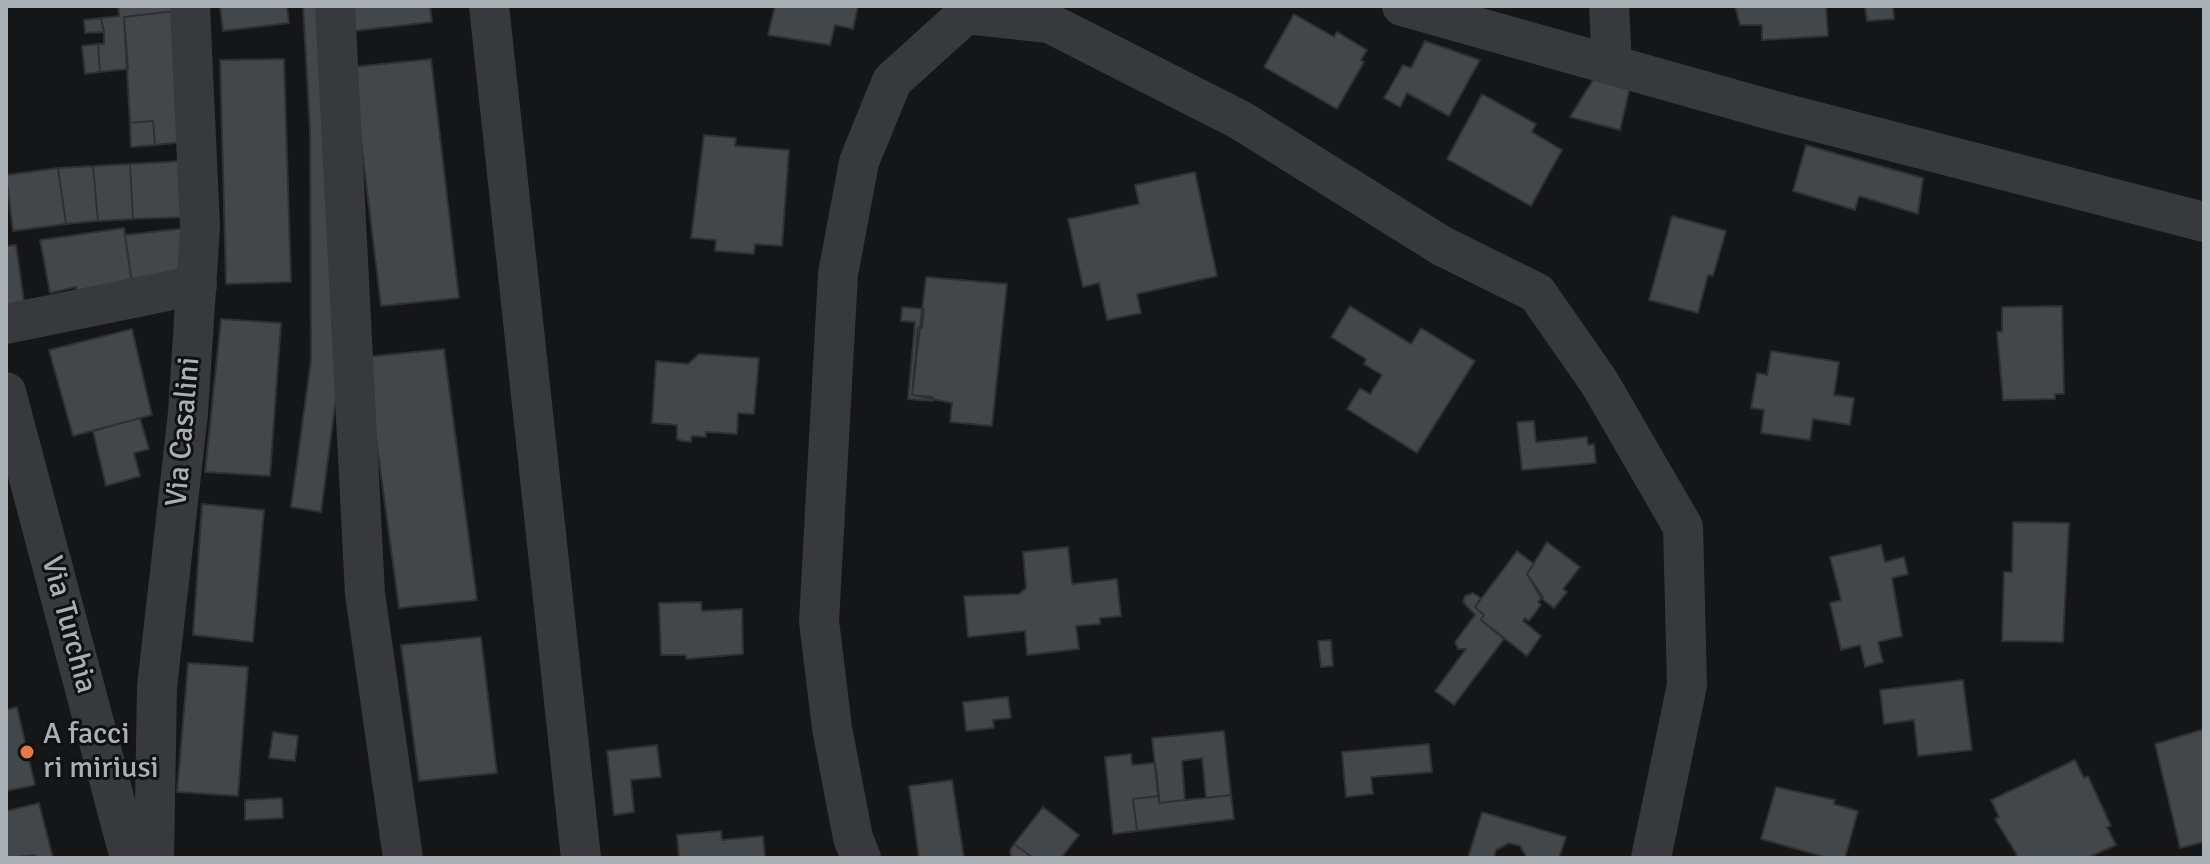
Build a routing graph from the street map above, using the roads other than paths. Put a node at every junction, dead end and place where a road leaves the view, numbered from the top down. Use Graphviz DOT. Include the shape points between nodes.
graph roads {
  1 [pos="190,6"];
  2 [pos="335,6"];
  3 [pos="489,6"];
  4 [pos="1402,6"];
  5 [pos="1609,6"];
  6 [pos="1612,65"];
  7 [pos="2204,222"];
  8 [pos="197,285"];
  9 [pos="6,324"];
  10 [pos="6,392"];
  11 [pos="130,858"];
  12 [pos="154,858"];
  13 [pos="403,858"];
  14 [pos="581,858"];
  15 [pos="861,858"];
  16 [pos="1651,858"];
  1 -- 8 [label="street, Via Casalini" via="200,227"];
  2 -- 13 [label="street" via="365,594"];
  3 -- 14 [label="street"];
  4 -- 6 [label="street"];
  5 -- 6 [label="street"];
  6 -- 7 [label="street"];
  8 -- 9 [label="street"];
  8 -- 12 [label="street, Via Casalini" via="157,687"];
  10 -- 11 [label="street, Via Turchia"];
  15 -- 16 [label="street" via="832,728 819,621 838,274 859,162 892,81 966,14 1049,23 1240,120 1442,246 1537,293 1599,382 1683,527 1687,685"];
}
